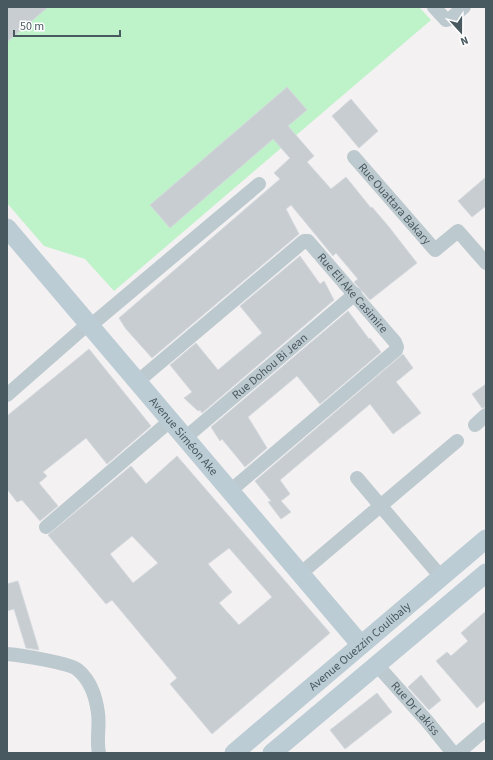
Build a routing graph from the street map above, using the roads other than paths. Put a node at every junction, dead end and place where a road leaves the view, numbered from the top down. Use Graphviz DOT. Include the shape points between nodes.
graph roads {
  1 [pos="434,7"];
  2 [pos="464,7"];
  3 [pos="354,157"];
  4 [pos="259,184"];
  5 [pos="7,228"];
  6 [pos="486,263"];
  7 [pos="355,294"];
  8 [pos="89,325"];
  9 [pos="137,382"];
  10 [pos="7,394"];
  11 [pos="486,416"];
  12 [pos="170,421"];
  13 [pos="475,425"];
  14 [pos="185,438"];
  15 [pos="457,441"];
  16 [pos="357,478"];
  17 [pos="230,491"];
  18 [pos="380,505"];
  19 [pos="46,527"];
  20 [pos="486,539"];
  21 [pos="486,573"];
  22 [pos="300,574"];
  23 [pos="442,576"];
  24 [pos="361,645"];
  25 [pos="7,654"];
  26 [pos="377,665"];
  27 [pos="486,729"];
  28 [pos="99,753"];
  29 [pos="234,753"];
  30 [pos="272,753"];
  31 [pos="453,753"];
  32 [pos="458,753"];
  1 -- 2 [label="street" via="446,20"];
  3 -- 6 [label="street, Rue Ouattara Bakary" via="435,250 458,231"];
  4 -- 8 [label="street"];
  5 -- 8 [label="street, Avenue Siméon Ake"];
  7 -- 9 [label="street, Rue Eli Ake Casimire" via="308,241 304,241"];
  7 -- 14 [label="street, Rue Dohou Bi Jean"];
  7 -- 17 [label="street, Rue Eli Ake Casimire" via="395,342 396,350"];
  8 -- 9 [label="street, Avenue Siméon Ake"];
  8 -- 10 [label="street"];
  9 -- 12 [label="street, Avenue Siméon Ake"];
  11 -- 13 [label="street"];
  12 -- 14 [label="street, Avenue Siméon Ake"];
  12 -- 19 [label="street"];
  14 -- 17 [label="street, Avenue Siméon Ake"];
  15 -- 18 [label="street"];
  16 -- 18 [label="street"];
  17 -- 22 [label="street, Avenue Siméon Ake"];
  18 -- 22 [label="street"];
  18 -- 23 [label="street"];
  20 -- 23 [label="street, Avenue Ouezzin Coulibaly"];
  21 -- 26 [label="street"];
  22 -- 24 [label="street, Avenue Siméon Ake"];
  23 -- 24 [label="street, Avenue Ouezzin Coulibaly"];
  24 -- 29 [label="street, Avenue Ouezzin Coulibaly"];
  25 -- 28 [label="street" via="34,657 77,668 89,682 96,699"];
  26 -- 30 [label="street"];
  26 -- 31 [label="street, Rue Dr Lakiss"];
  27 -- 32 [label="street"];
}
